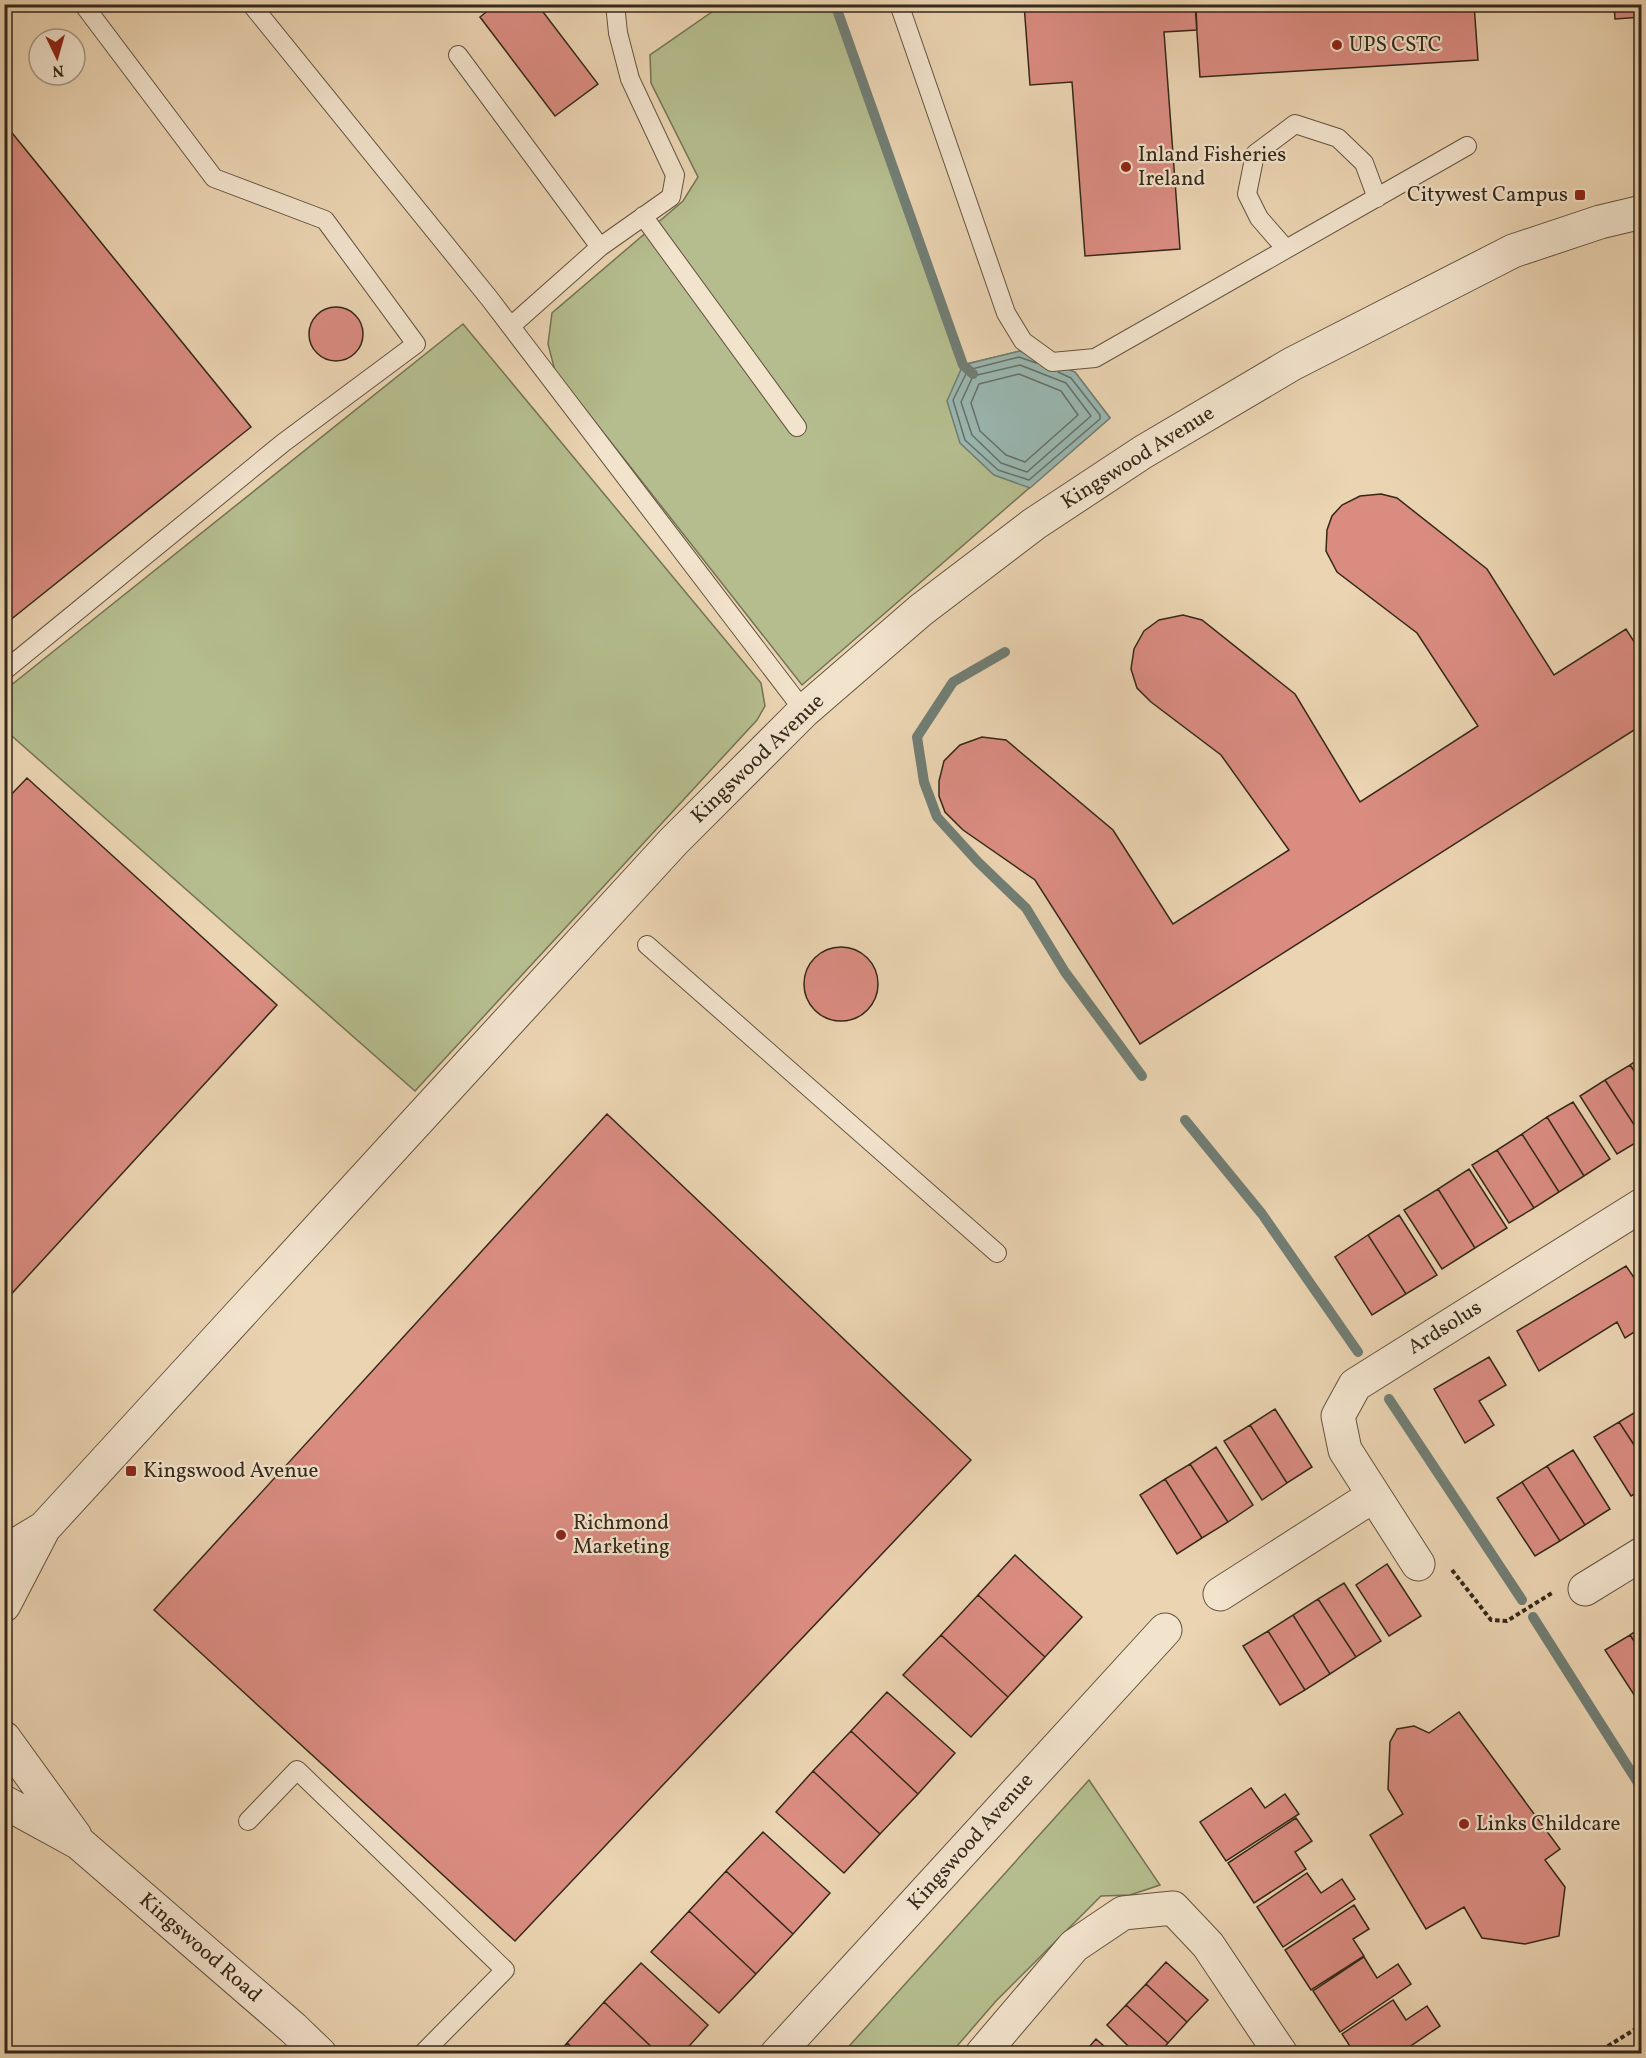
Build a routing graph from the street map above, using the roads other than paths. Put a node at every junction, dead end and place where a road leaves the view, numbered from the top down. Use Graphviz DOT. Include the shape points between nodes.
graph roads {
  1 [pos="83,4"];
  2 [pos="251,4"];
  3 [pos="615,4"];
  4 [pos="898,4"];
  5 [pos="458,56"];
  6 [pos="1467,146"];
  7 [pos="1377,198"];
  8 [pos="1641,212"];
  9 [pos="643,216"];
  10 [pos="600,247"];
  11 [pos="1286,249"];
  12 [pos="511,326"];
  13 [pos="797,427"];
  14 [pos="4,671"];
  15 [pos="804,711"];
  16 [pos="647,945"];
  17 [pos="1641,1205"];
  18 [pos="997,1253"];
  19 [pos="1373,1496"];
  20 [pos="44,1528"];
  21 [pos="4,1552"];
  22 [pos="1641,1554"];
  23 [pos="1418,1563"];
  24 [pos="1572,1589"];
  25 [pos="1220,1594"];
  26 [pos="4,1605"];
  27 [pos="1165,1630"];
  28 [pos="4,1738"];
  29 [pos="4,1802"];
  30 [pos="248,1821"];
  31 [pos="80,1843"];
  32 [pos="320,2054"];
  33 [pos="422,2054"];
  34 [pos="777,2054"];
  35 [pos="982,2054"];
  36 [pos="1281,2054"];
  1 -- 14 [label="lane" via="214,178 325,220 416,344 283,443"];
  2 -- 12 [label="lane"];
  3 -- 9 [label="lane" via="630,79 675,176 671,197"];
  4 -- 11 [label="lane" via="1006,313 1023,341 1052,362 1095,358"];
  5 -- 10 [label="lane"];
  6 -- 7 [label="lane"];
  7 -- 11 [label="lane"];
  7 -- 11 [label="lane" via="1364,162 1338,138 1295,124 1256,154 1247,194 1259,218"];
  8 -- 15 [label="street, Kingswood Avenue" via="1513,251 1292,364 1143,452 1034,524 931,603"];
  9 -- 10 [label="lane"];
  9 -- 13 [label="lane"];
  10 -- 12 [label="lane"];
  12 -- 15 [label="lane"];
  15 -- 20 [label="street, Kingswood Avenue" via="674,842"];
  16 -- 18 [label="lane"];
  17 -- 19 [label="street, Ardsolus" via="1355,1385 1338,1416 1345,1450"];
  19 -- 23 [label="street, Ardsolus"];
  19 -- 25 [label="street"];
  20 -- 21 [label="street, Kingswood Avenue"];
  20 -- 26 [label="street, Kingswood Avenue"];
  22 -- 24 [label="street"];
  27 -- 34 [label="street, Kingswood Avenue"];
  28 -- 31 [label="street, Kingswood Road"];
  29 -- 31 [label="street, Kingswood Road"];
  30 -- 33 [label="lane" via="297,1770 505,1970"];
  31 -- 32 [label="street, Kingswood Road"];
  35 -- 36 [label="street" via="1074,1946 1123,1913 1173,1908 1208,1945"];
}
